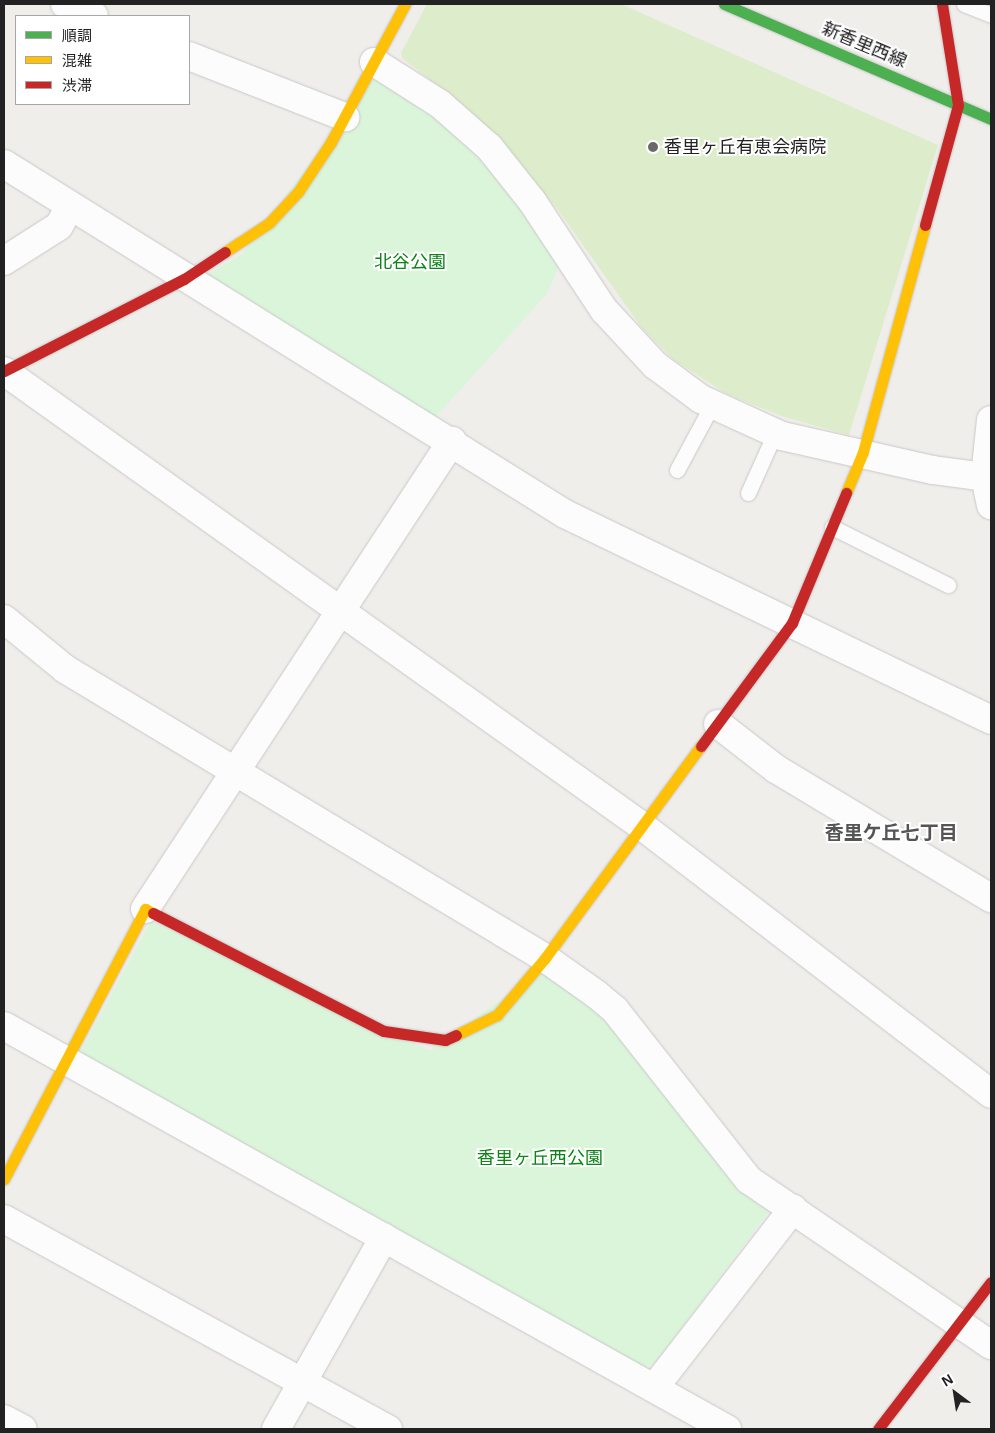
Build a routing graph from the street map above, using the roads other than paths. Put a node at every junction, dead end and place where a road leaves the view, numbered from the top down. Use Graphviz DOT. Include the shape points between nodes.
graph roads {
  1 [pos="64,4"];
  2 [pos="405,4"];
  3 [pos="724,4"];
  4 [pos="942,4"];
  5 [pos="964,4"];
  6 [pos="92,15"];
  7 [pos="991,15"];
  8 [pos="190,56"];
  9 [pos="374,62"];
  10 [pos="958,105"];
  11 [pos="345,117"];
  12 [pos="991,120"];
  13 [pos="4,164"];
  14 [pos="70,206"];
  15 [pos="4,261"];
  16 [pos="184,280"];
  17 [pos="4,371"];
  18 [pos="712,405"];
  19 [pos="991,420"];
  20 [pos="775,433"];
  21 [pos="452,441"];
  22 [pos="863,452"];
  23 [pos="678,470"];
  24 [pos="985,476"];
  25 [pos="748,493"];
  26 [pos="991,505"];
  27 [pos="832,527"];
  28 [pos="948,584"];
  29 [pos="337,612"];
  30 [pos="4,619"];
  31 [pos="792,624"];
  32 [pos="991,720"];
  33 [pos="718,724"];
  34 [pos="234,771"];
  35 [pos="642,826"];
  36 [pos="991,898"];
  37 [pos="145,909"];
  38 [pos="546,958"];
  39 [pos="4,1026"];
  40 [pos="67,1061"];
  41 [pos="991,1094"];
  42 [pos="4,1179"];
  43 [pos="792,1209"];
  44 [pos="4,1219"];
  45 [pos="384,1237"];
  46 [pos="991,1282"];
  47 [pos="960,1324"];
  48 [pos="991,1345"];
  49 [pos="302,1382"];
  50 [pos="654,1388"];
  51 [pos="4,1419"];
  52 [pos="23,1429"];
  53 [pos="276,1429"];
  54 [pos="388,1429"];
  55 [pos="728,1429"];
  56 [pos="878,1429"];
  1 -- 6 [label="street"];
  2 -- 9 [label="street"];
  3 -- 10 [label="street, 新香里西線"];
  4 -- 10 [label="street"];
  5 -- 7 [label="lane"];
  8 -- 11 [label="street"];
  9 -- 11 [label="street"];
  9 -- 18 [label="street" via="440,104 489,147 532,201 609,317 655,365"];
  10 -- 12 [label="street, 新香里西線"];
  10 -- 22 [label="street"];
  11 -- 16 [label="street" via="298,192 269,223"];
  13 -- 14 [label="street"];
  14 -- 15 [label="street" via="59,226"];
  14 -- 16 [label="street"];
  16 -- 17 [label="street"];
  16 -- 21 [label="street"];
  17 -- 29 [label="street"];
  18 -- 20 [label="street"];
  18 -- 23 [label="lane"];
  19 -- 24 [label="street"];
  20 -- 22 [label="street"];
  20 -- 25 [label="lane"];
  21 -- 29 [label="street"];
  21 -- 31 [label="street" via="565,514"];
  22 -- 24 [label="street" via="934,470"];
  22 -- 27 [label="street"];
  24 -- 26 [label="street"];
  27 -- 28 [label="lane"];
  27 -- 31 [label="street"];
  29 -- 34 [label="street"];
  29 -- 35 [label="street"];
  30 -- 34 [label="street" via="65,669"];
  31 -- 32 [label="street"];
  31 -- 33 [label="street"];
  33 -- 35 [label="street"];
  33 -- 36 [label="street" via="776,769"];
  34 -- 37 [label="street"];
  34 -- 38 [label="street"];
  35 -- 38 [label="street"];
  35 -- 41 [label="street"];
  37 -- 38 [label="street" via="384,1031 445,1040 497,1015"];
  37 -- 40 [label="street"];
  38 -- 43 [label="street" via="616,1010 749,1180"];
  39 -- 40 [label="street"];
  40 -- 42 [label="street"];
  40 -- 45 [label="street"];
  43 -- 47 [label="street"];
  43 -- 50 [label="street"];
  44 -- 49 [label="street"];
  45 -- 49 [label="street"];
  45 -- 50 [label="street"];
  46 -- 47 [label="street"];
  47 -- 48 [label="street"];
  47 -- 56 [label="street"];
  49 -- 53 [label="street"];
  49 -- 54 [label="street"];
  50 -- 55 [label="street"];
  51 -- 52 [label="street"];
}
